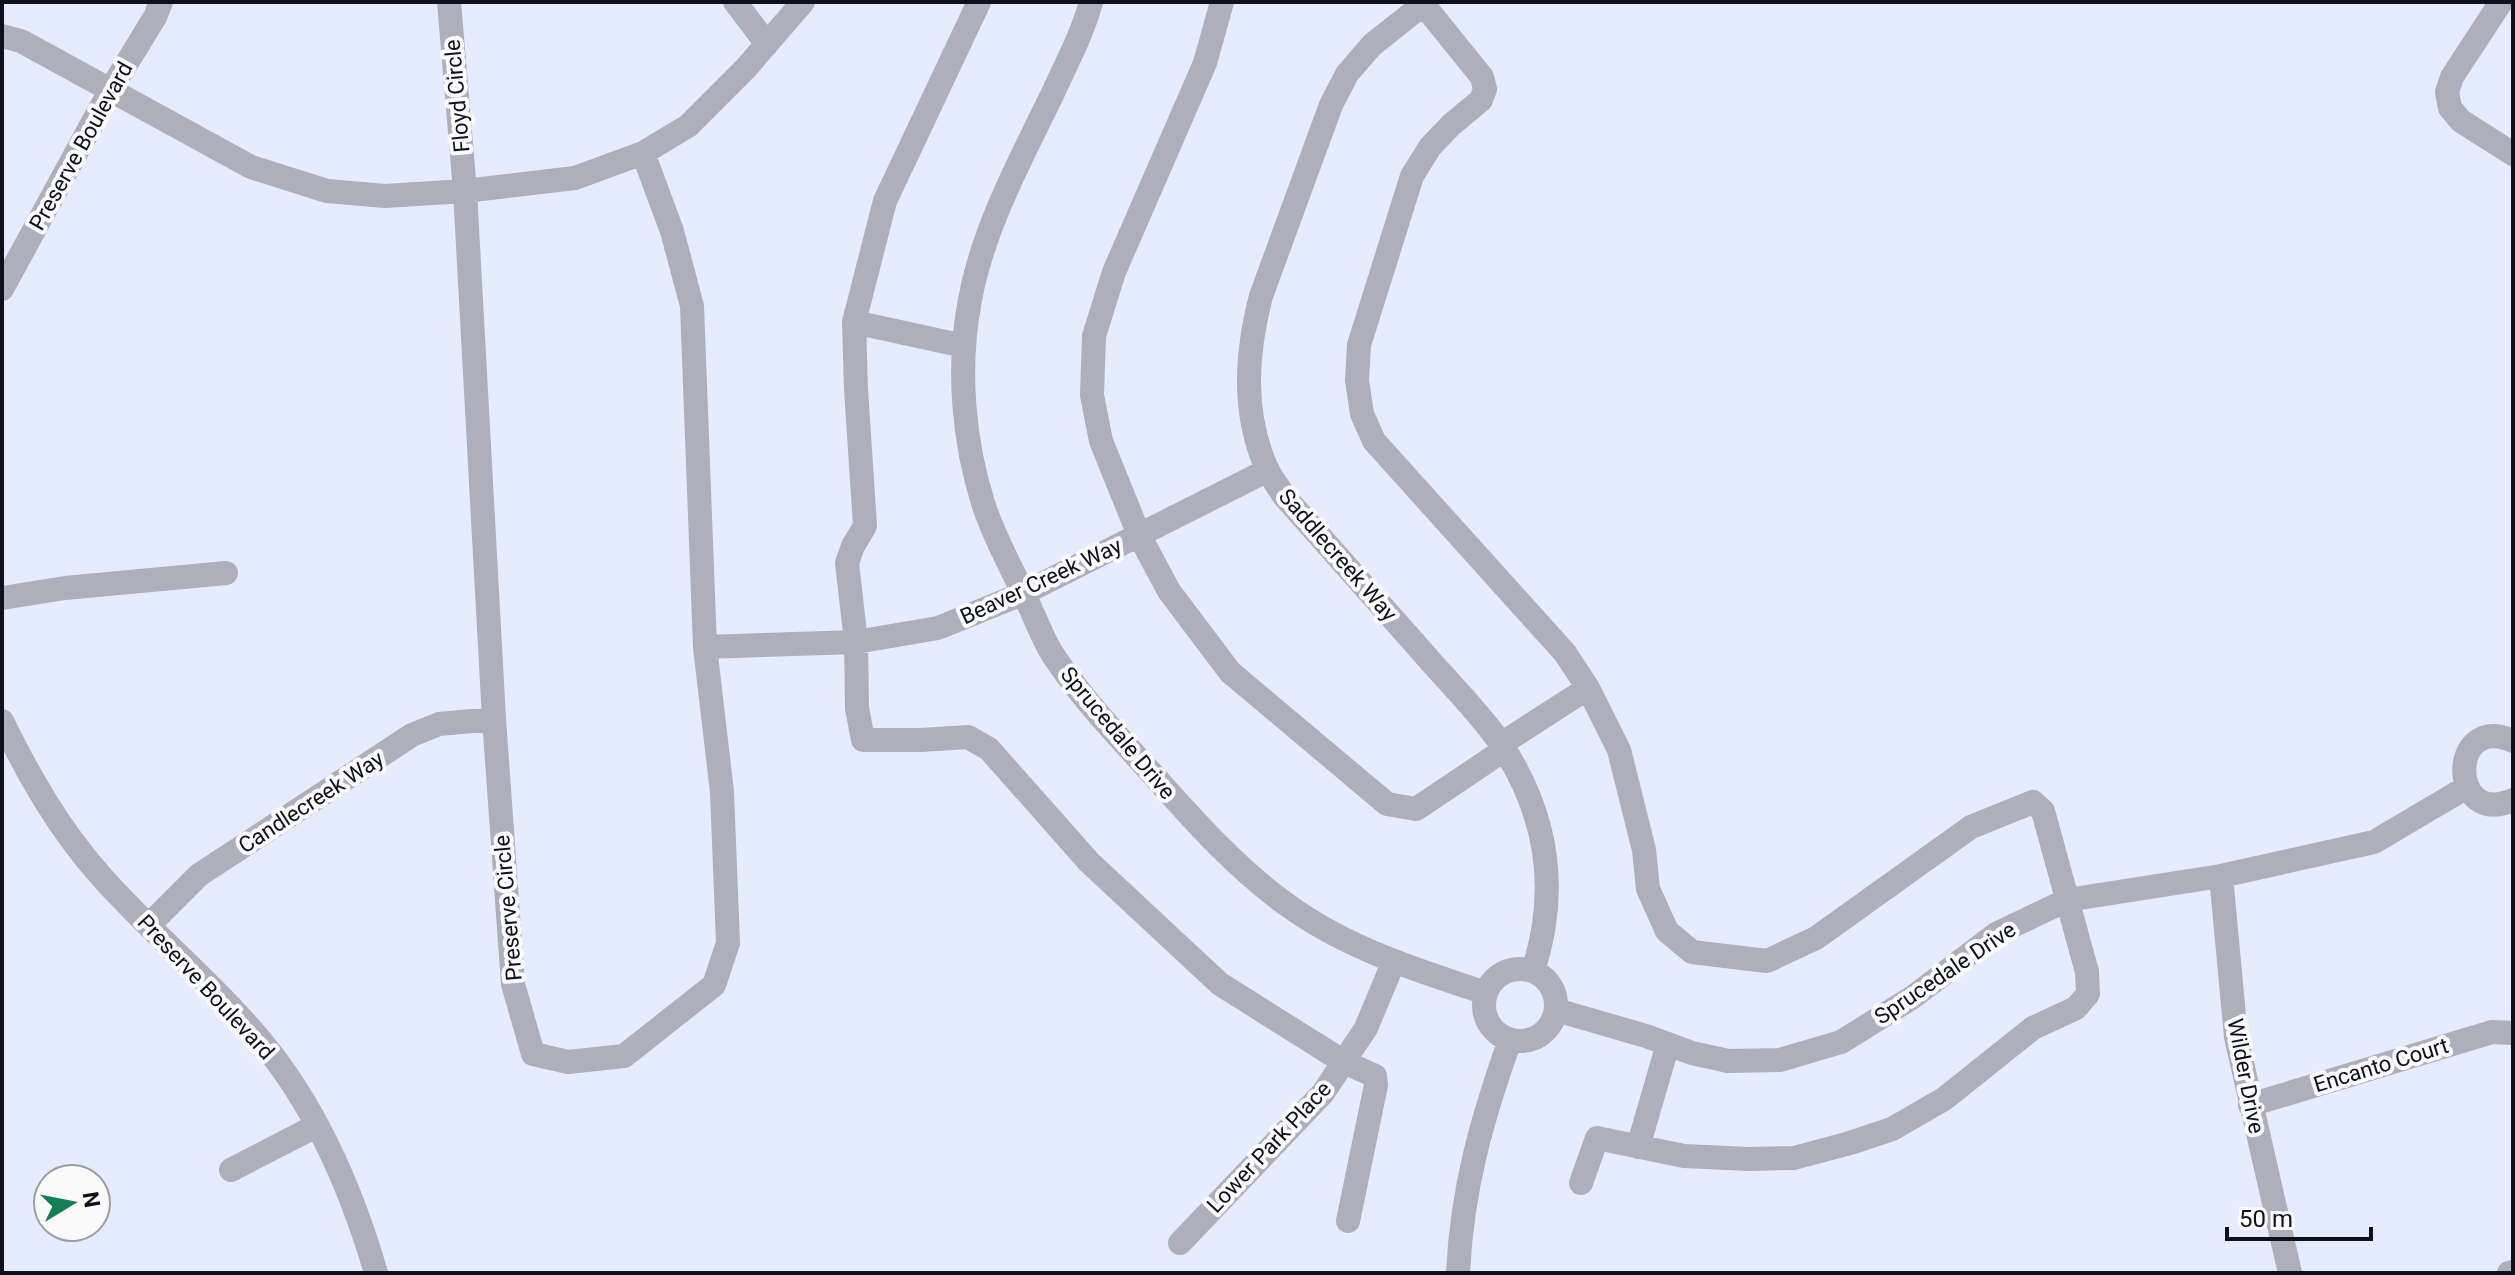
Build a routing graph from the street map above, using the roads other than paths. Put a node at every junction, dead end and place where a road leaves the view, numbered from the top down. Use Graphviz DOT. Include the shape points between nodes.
graph roads {
  1 [pos="161,2"];
  2 [pos="449,2"];
  3 [pos="735,2"];
  4 [pos="803,2"];
  5 [pos="979,2"];
  6 [pos="1091,2"];
  7 [pos="1222,2"];
  8 [pos="2501,2"];
  9 [pos="1424,3"];
  10 [pos="2,36"];
  11 [pos="767,44"];
  12 [pos="111,89"];
  13 [pos="643,153"];
  14 [pos="2513,154"];
  15 [pos="465,191"];
  16 [pos="2,289"];
  17 [pos="854,322"];
  18 [pos="964,346"];
  19 [pos="1268,470"];
  20 [pos="1139,535"];
  21 [pos="226,573"];
  22 [pos="1024,593"];
  23 [pos="2,598"];
  24 [pos="856,642"];
  25 [pos="705,647"];
  26 [pos="1588,688"];
  27 [pos="494,719"];
  28 [pos="2,721"];
  29 [pos="2513,741"];
  30 [pos="1503,747"];
  31 [pos="2467,787"];
  32 [pos="2513,800"];
  33 [pos="2221,876"];
  34 [pos="2067,900"];
  35 [pos="149,925"];
  36 [pos="1394,961"];
  37 [pos="1533,971"];
  38 [pos="1486,993"];
  39 [pos="1556,1010"];
  40 [pos="2513,1033"];
  41 [pos="1510,1040"];
  42 [pos="1668,1044"];
  43 [pos="1344,1062"];
  44 [pos="2250,1105"];
  45 [pos="316,1126"];
  46 [pos="1638,1147"];
  47 [pos="231,1170"];
  48 [pos="1581,1183"];
  49 [pos="1348,1221"];
  50 [pos="1180,1243"];
  51 [pos="376,1273"];
  52 [pos="1458,1273"];
  53 [pos="2290,1273"];
  1 -- 12 [label="street, Preserve Boulevard"];
  2 -- 15 [label="street, Floyd Circle"];
  3 -- 11 [label="street"];
  4 -- 11 [label="street"];
  5 -- 17 [label="street" via="885,201"];
  6 -- 18 [label="street, Sprucedale Drive" via="1072,54 996,213 979,260"];
  7 -- 20 [label="street" via="1205,63 1114,272 1094,336 1092,395 1101,441"];
  8 -- 14 [label="street" via="2447,92 2450,108 2461,121"];
  9 -- 19 [label="street, Saddlecreek Way" via="1372,45 1347,74 1261,296 1247,377 1253,423"];
  9 -- 26 [label="street" via="1482,77 1485,89 1481,100 1430,147 1412,176 1359,345 1362,414 1374,441 1565,653"];
  10 -- 12 [label="street"];
  11 -- 13 [label="street" via="688,126"];
  12 -- 15 [label="street" via="251,167 327,191 385,196"];
  12 -- 16 [label="street, Preserve Boulevard"];
  13 -- 15 [label="street" via="575,178"];
  13 -- 25 [label="street, Preserve Circle" via="692,306"];
  15 -- 27 [label="street, Preserve Circle"];
  17 -- 18 [label="street"];
  17 -- 24 [label="street" via="865,526 847,563"];
  18 -- 22 [label="street, Sprucedale Drive" via="971,454 984,506"];
  19 -- 20 [label="street, Beaver Creek Way"];
  19 -- 30 [label="street, Saddlecreek Way" via="1284,496"];
  20 -- 22 [label="street, Beaver Creek Way"];
  20 -- 30 [label="street" via="1169,591 1230,672 1387,804 1416,809"];
  21 -- 23 [label="street"];
  22 -- 24 [label="street, Beaver Creek Way" via="938,628"];
  22 -- 36 [label="street, Sprucedale Drive" via="1051,653 1203,830 1291,908"];
  24 -- 25 [label="street, Beaver Creek Way"];
  24 -- 43 [label="street" via="863,740 968,737 989,749 1089,862 1220,984"];
  25 -- 27 [label="street, Preserve Circle" via="722,792 728,943 714,985 624,1056 568,1062 533,1054 513,984"];
  26 -- 30 [label="street"];
  26 -- 34 [label="street" via="1619,750 1644,850 1648,889 1667,931 1692,952 1767,961 1816,938 1971,827 2033,802 2043,811"];
  27 -- 35 [label="street, Candlecreek Way" via="439,724 412,735 199,875"];
  28 -- 35 [label="street, Preserve Boulevard" via="58,821 99,874"];
  29 -- 31 [label="street" via="2494,736 2473,745 2463,765"];
  30 -- 37 [label="street, Saddlecreek Way" via="1539,820 1548,868 1547,908"];
  31 -- 32 [label="street" via="2484,802"];
  31 -- 33 [label="street, Sprucedale Drive" via="2374,842"];
  33 -- 34 [label="street, Sprucedale Drive"];
  33 -- 44 [label="street, Wilder Drive" via="2236,1037"];
  34 -- 42 [label="street, Sprucedale Drive" via="1996,934 1913,997 1841,1042 1780,1060 1728,1061"];
  34 -- 46 [label="street" via="2088,994 2076,1008 2033,1028 1944,1099 1892,1129 1794,1158 1684,1156"];
  35 -- 45 [label="street, Preserve Boulevard" via="260,1040"];
  36 -- 38 [label="street, Sprucedale Drive"];
  36 -- 43 [label="street, Lower Park Place" via="1366,1028"];
  37 -- 38 [label="street" via="1508,971"];
  37 -- 39 [label="street" via="1553,990"];
  38 -- 41 [label="street" via="1488,1021"];
  39 -- 41 [label="street" via="1543,1034"];
  39 -- 42 [label="street, Sprucedale Drive"];
  40 -- 44 [label="street, Encanto Court" via="2492,1032"];
  41 -- 52 [label="street" via="1472,1160"];
  42 -- 46 [label="street"];
  43 -- 49 [label="street" via="1370,1072 1376,1085"];
  43 -- 50 [label="street, Lower Park Place" via="1323,1093"];
  44 -- 53 [label="street, Wilder Drive"];
  45 -- 47 [label="street"];
  45 -- 51 [label="street, Preserve Boulevard" via="343,1173"];
  46 -- 48 [label="street" via="1597,1138"];
}
